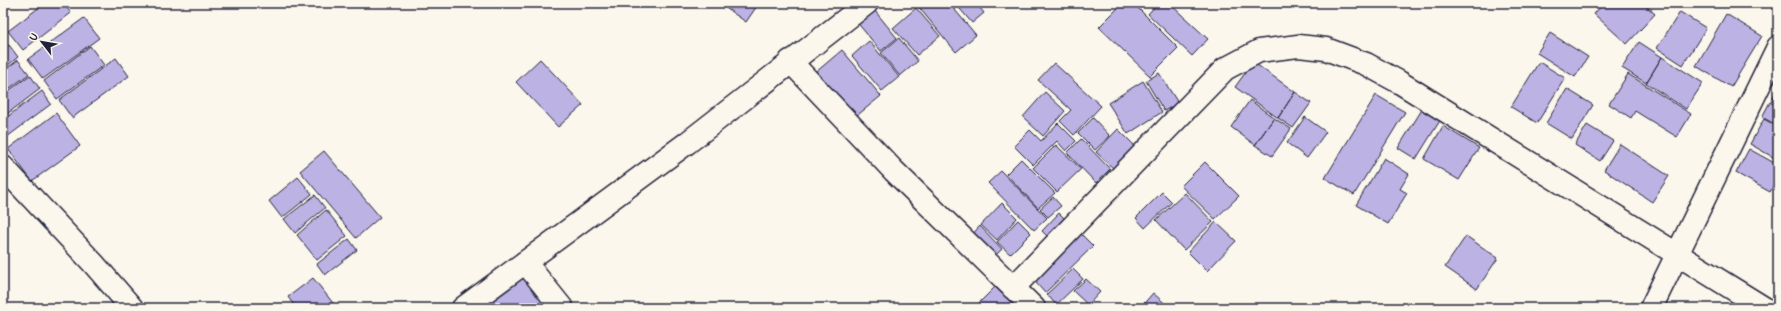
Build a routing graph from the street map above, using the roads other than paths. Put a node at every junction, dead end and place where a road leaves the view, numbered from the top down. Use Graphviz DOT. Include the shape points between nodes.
graph roads {
  1 [pos="867,3"];
  2 [pos="1778,47"];
  3 [pos="790,62"];
  4 [pos="3,167"];
  5 [pos="1678,254"];
  6 [pos="525,262"];
  7 [pos="1014,288"];
  8 [pos="132,308"];
  9 [pos="463,308"];
  10 [pos="562,308"];
  11 [pos="1034,308"];
  12 [pos="1651,308"];
  13 [pos="1764,308"];
  1 -- 3 [label="street"];
  2 -- 5 [label="street"];
  3 -- 6 [label="street" via="687,143"];
  3 -- 7 [label="street" via="894,171"];
  4 -- 8 [label="street" via="94,263"];
  5 -- 7 [label="street" via="1399,82 1366,64 1326,49 1298,46 1259,51 1225,69"];
  5 -- 12 [label="street"];
  5 -- 13 [label="street"];
  6 -- 9 [label="street"];
  6 -- 10 [label="street"];
  7 -- 11 [label="street"];
}
